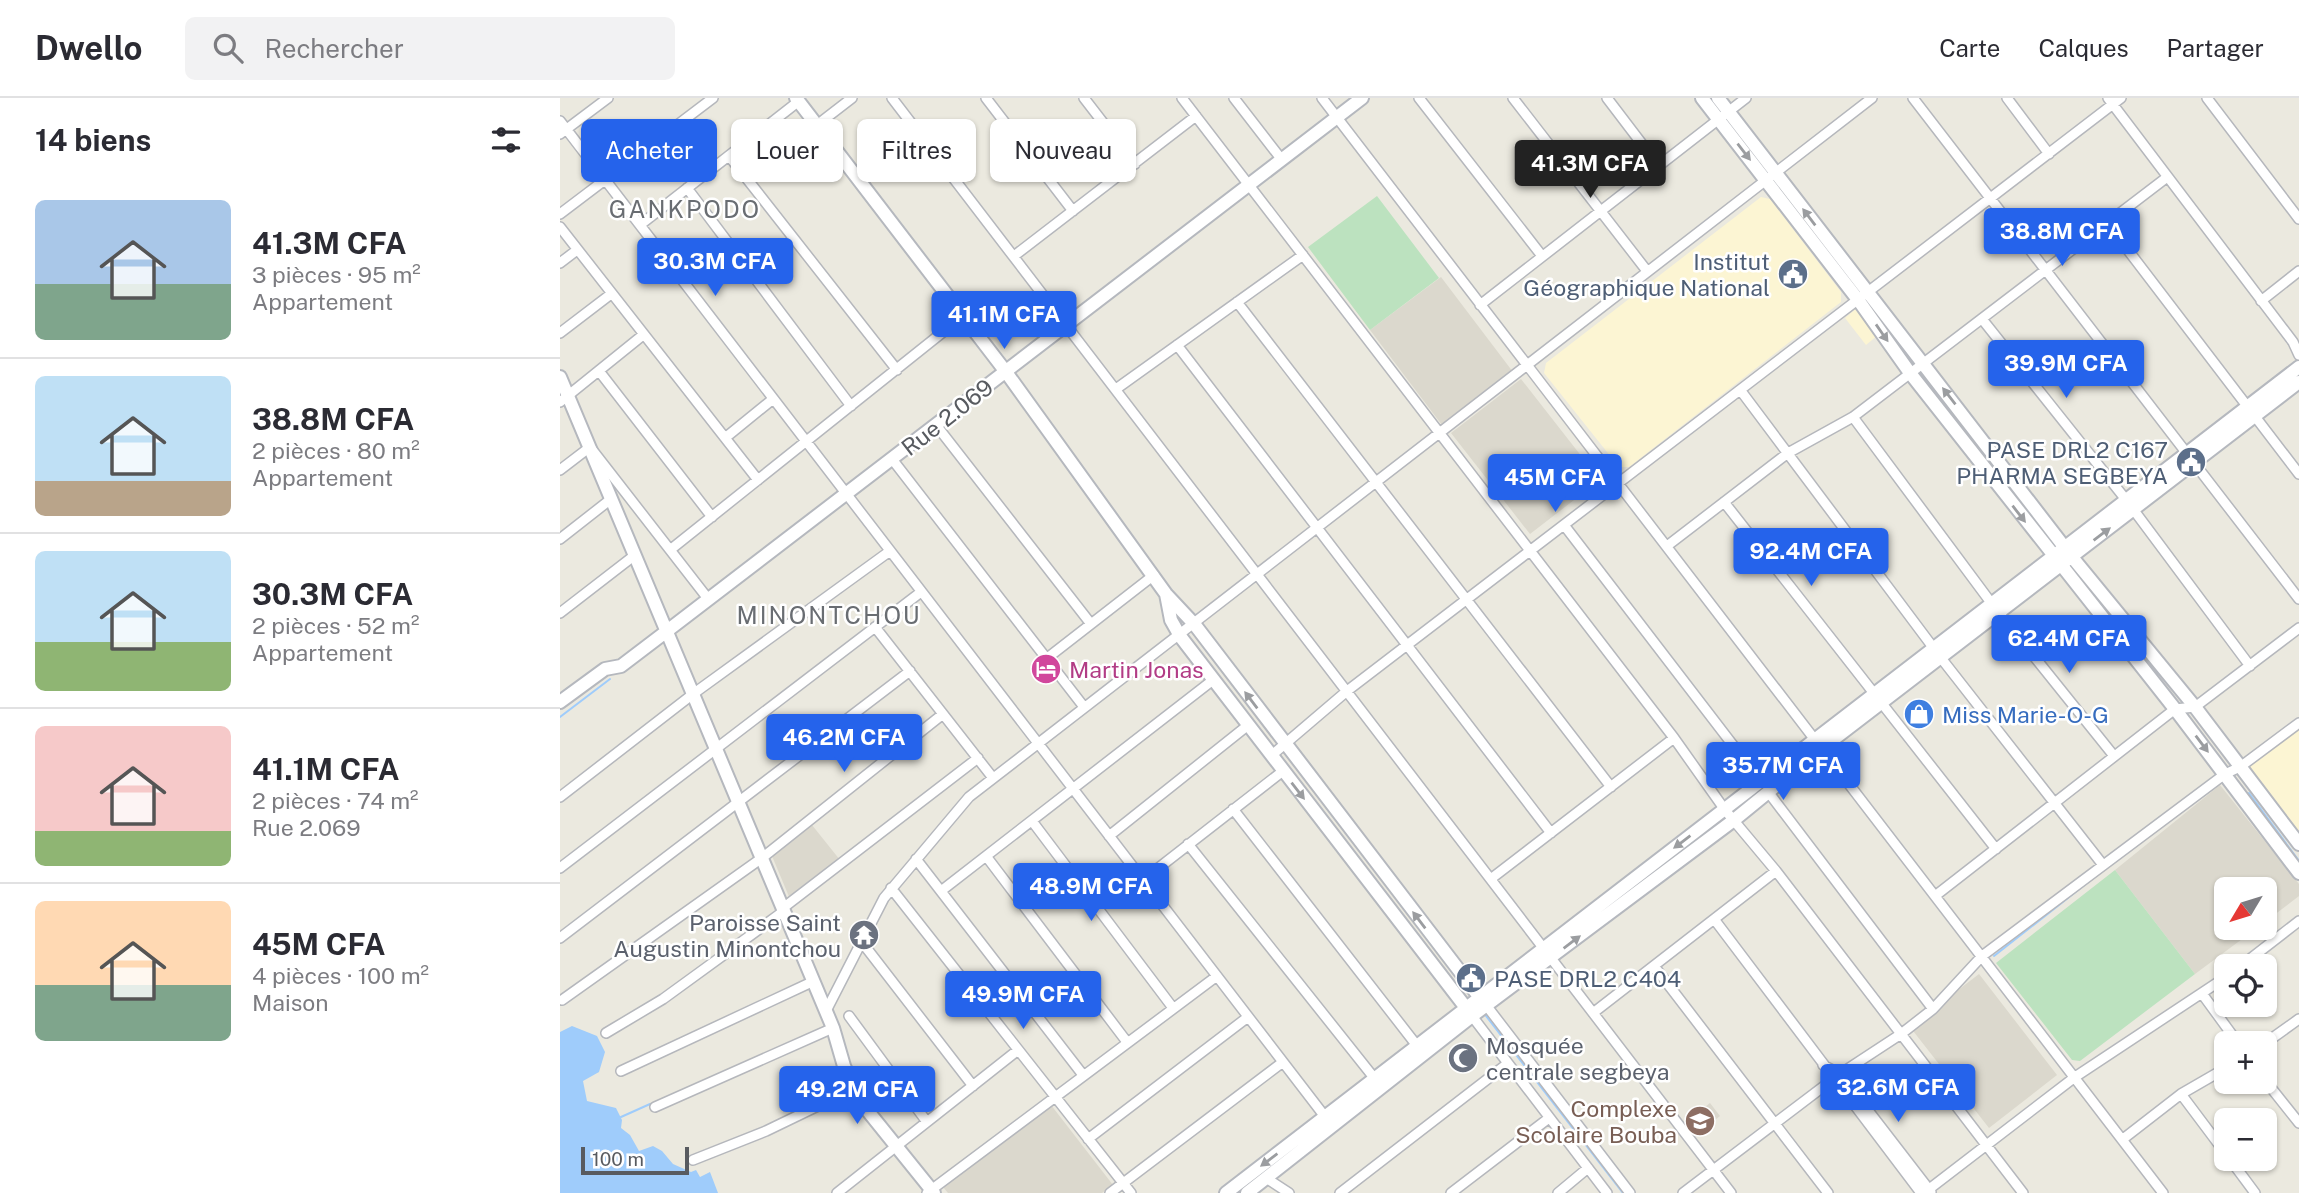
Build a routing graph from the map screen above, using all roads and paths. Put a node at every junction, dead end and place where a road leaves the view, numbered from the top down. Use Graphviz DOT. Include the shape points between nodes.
graph roads {
  1 [pos="608,98"];
  2 [pos="713,98"];
  3 [pos="852,98"];
  4 [pos="892,98"];
  5 [pos="986,98"];
  6 [pos="1084,98"];
  7 [pos="1182,98"];
  8 [pos="1234,98"];
  9 [pos="1322,98"];
  10 [pos="1362,98"];
  11 [pos="1419,98"];
  12 [pos="1513,98"];
  13 [pos="1607,98"];
  14 [pos="1702,98"];
  15 [pos="1718,98"];
  16 [pos="1746,98"];
  17 [pos="1872,98"];
  18 [pos="1913,98"];
  19 [pos="2007,98"];
  20 [pos="2207,98"];
  21 [pos="797,100"];
  22 [pos="2114,100"];
  23 [pos="1723,115"];
  24 [pos="1196,116"];
  25 [pos="1337,118"];
  26 [pos="685,119"];
  27 [pos="812,119"];
  28 [pos="825,119"];
  29 [pos="1100,119"];
  30 [pos="560,121"];
  31 [pos="563,132"];
  32 [pos="581,153"];
  33 [pos="2049,154"];
  34 [pos="729,156"];
  35 [pos="843,159"];
  36 [pos="1282,160"];
  37 [pos="1136,162"];
  38 [pos="1658,165"];
  39 [pos="1770,176"];
  40 [pos="2166,178"];
  41 [pos="602,182"];
  42 [pos="607,182"];
  43 [pos="1110,182"];
  44 [pos="1249,185"];
  45 [pos="687,188"];
  46 [pos="1991,199"];
  47 [pos="1073,211"];
  48 [pos="1601,211"];
  49 [pos="560,214"];
  50 [pos="2299,219"];
  51 [pos="2108,224"];
  52 [pos="640,225"];
  53 [pos="560,227"];
  54 [pos="577,250"];
  55 [pos="1303,255"];
  56 [pos="1014,256"];
  57 [pos="1542,256"];
  58 [pos="560,263"];
  59 [pos="2045,270"];
  60 [pos="1647,271"];
  61 [pos="2299,271"];
  62 [pos="611,295"];
  63 [pos="1864,298"];
  64 [pos="2261,301"];
  65 [pos="1237,302"];
  66 [pos="1480,304"];
  67 [pos="963,316"];
  68 [pos="1982,319"];
  69 [pos="1066,325"];
  70 [pos="560,334"];
  71 [pos="643,335"];
  72 [pos="2296,344"];
  73 [pos="1177,345"];
  74 [pos="2299,355"];
  75 [pos="1924,364"];
  76 [pos="1527,365"];
  77 [pos="2299,367"];
  78 [pos="897,370"];
  79 [pos="599,371"];
  80 [pos="1006,372"];
  81 [pos="1910,373"];
  82 [pos="560,377"];
  83 [pos="2299,382"];
  84 [pos="1116,389"];
  85 [pos="1741,391"];
  86 [pos="564,399"];
  87 [pos="773,399"];
  88 [pos="851,406"];
  89 [pos="2250,411"];
  90 [pos="1853,418"];
  91 [pos="936,425"];
  92 [pos="1439,432"];
  93 [pos="725,438"];
  94 [pos="806,442"];
  95 [pos="590,447"];
  96 [pos="1788,453"];
  97 [pos="892,459"];
  98 [pos="2191,459"];
  99 [pos="560,470"];
  100 [pos="2299,474"];
  101 [pos="758,480"];
  102 [pos="1376,481"];
  103 [pos="1619,484"];
  104 [pos="846,494"];
  105 [pos="631,500"];
  106 [pos="1724,502"];
  107 [pos="614,504"];
  108 [pos="2130,506"];
  109 [pos="712,517"];
  110 [pos="1564,525"];
  111 [pos="1315,528"];
  112 [pos="560,539"];
  113 [pos="1667,546"];
  114 [pos="670,550"];
  115 [pos="890,551"];
  116 [pos="1530,551"];
  117 [pos="2069,552"];
  118 [pos="635,555"];
  119 [pos="2056,561"];
  120 [pos="1257,573"];
  121 [pos="1154,575"];
  122 [pos="921,592"];
  123 [pos="1166,594"];
  124 [pos="2299,599"];
  125 [pos="709,600"];
  126 [pos="1466,600"];
  127 [pos="1996,608"];
  128 [pos="560,613"];
  129 [pos="1091,624"];
  130 [pos="1195,625"];
  131 [pos="875,627"];
  132 [pos="2299,628"];
  133 [pos="667,631"];
  134 [pos="1180,636"];
  135 [pos="1406,646"];
  136 [pos="1938,654"];
  137 [pos="1046,659"];
  138 [pos="2250,666"];
  139 [pos="909,671"];
  140 [pos="1213,680"];
  141 [pos="1347,691"];
  142 [pos="694,694"];
  143 [pos="1878,698"];
  144 [pos="560,702"];
  145 [pos="1084,707"];
  146 [pos="2195,707"];
  147 [pos="2175,709"];
  148 [pos="943,714"];
  149 [pos="2299,723"];
  150 [pos="1247,726"];
  151 [pos="1674,738"];
  152 [pos="1038,743"];
  153 [pos="1818,744"];
  154 [pos="1285,746"];
  155 [pos="717,750"];
  156 [pos="1272,755"];
  157 [pos="2114,756"];
  158 [pos="978,758"];
  159 [pos="2240,767"];
  160 [pos="1283,771"];
  161 [pos="2225,774"];
  162 [pos="993,778"];
  163 [pos="1611,787"];
  164 [pos="1765,788"];
  165 [pos="1073,789"];
  166 [pos="560,797"];
  167 [pos="2055,802"];
  168 [pos="739,803"];
  169 [pos="1233,809"];
  170 [pos="1729,815"];
  171 [pos="1032,821"];
  172 [pos="1551,833"];
  173 [pos="1109,836"];
  174 [pos="1188,844"];
  175 [pos="2299,844"];
  176 [pos="1996,849"];
  177 [pos="986,856"];
  178 [pos="762,858"];
  179 [pos="916,859"];
  180 [pos="2103,864"];
  181 [pos="560,868"];
  182 [pos="1776,871"];
  183 [pos="2299,873"];
  184 [pos="1492,878"];
  185 [pos="1143,880"];
  186 [pos="891,888"];
  187 [pos="941,891"];
  188 [pos="1936,896"];
  189 [pos="784,909"];
  190 [pos="1714,919"];
  191 [pos="2299,921"];
  192 [pos="560,938"];
  193 [pos="861,941"];
  194 [pos="1547,952"];
  195 [pos="2256,954"];
  196 [pos="1982,956"];
  197 [pos="1654,966"];
  198 [pos="1217,976"];
  199 [pos="814,981"];
  200 [pos="2214,986"];
  201 [pos="2203,995"];
  202 [pos="562,1000"];
  203 [pos="1483,1001"];
  204 [pos="1173,1008"];
  205 [pos="1933,1009"];
  206 [pos="827,1011"];
  207 [pos="1469,1011"];
  208 [pos="1593,1013"];
  209 [pos="849,1016"];
  210 [pos="1248,1017"];
  211 [pos="2299,1019"];
  212 [pos="834,1028"];
  213 [pos="2229,1031"];
  214 [pos="606,1033"];
  215 [pos="1901,1034"];
  216 [pos="2277,1035"];
  217 [pos="1127,1042"];
  218 [pos="1418,1047"];
  219 [pos="1018,1050"];
  220 [pos="1283,1062"];
  221 [pos="1507,1063"];
  222 [pos="621,1070"];
  223 [pos="1083,1075"];
  224 [pos="2214,1075"];
  225 [pos="1836,1077"];
  226 [pos="2075,1077"];
  227 [pos="1375,1079"];
  228 [pos="973,1086"];
  229 [pos="853,1089"];
  230 [pos="2181,1094"];
  231 [pos="2276,1094"];
  232 [pos="1055,1096"];
  233 [pos="655,1107"];
  234 [pos="1326,1118"];
  235 [pos="1549,1118"];
  236 [pos="927,1122"];
  237 [pos="2299,1123"];
  238 [pos="1774,1124"];
  239 [pos="2214,1138"];
  240 [pos="1088,1139"];
  241 [pos="2123,1139"];
  242 [pos="1986,1145"];
  243 [pos="896,1149"];
  244 [pos="693,1160"];
  245 [pos="1588,1168"];
  246 [pos="1714,1170"];
  247 [pos="2239,1171"];
  248 [pos="1266,1178"];
  249 [pos="1123,1183"];
  250 [pos="931,1192"];
  251 [pos="1927,1192"];
  252 [pos="837,1193"];
  253 [pos="1110,1193"];
  254 [pos="1131,1193"];
  255 [pos="1226,1193"];
  256 [pos="1247,1193"];
  257 [pos="1289,1193"];
  258 [pos="1340,1193"];
  259 [pos="1451,1193"];
  260 [pos="1558,1193"];
  261 [pos="1607,1193"];
  262 [pos="1630,1193"];
  263 [pos="1683,1193"];
  264 [pos="1731,1193"];
  265 [pos="1828,1193"];
  266 [pos="2023,1193"];
  267 [pos="2163,1193"];
  268 [pos="2255,1193"];
  1 -- 31 [label="street"];
  2 -- 26 [label="street"];
  3 -- 28 [label="street"];
  4 -- 56 [label="street"];
  5 -- 47 [label="street"];
  6 -- 29 [label="street"];
  7 -- 24 [label="street"];
  8 -- 36 [label="street"];
  9 -- 25 [label="street"];
  10 -- 25 [label="street, Rue 2.069"];
  11 -- 57 [label="street"];
  12 -- 48 [label="street"];
  13 -- 38 [label="street"];
  14 -- 23 [label="street"];
  15 -- 23 [label="street"];
  16 -- 23 [label="street"];
  17 -- 39 [label="street"];
  18 -- 46 [label="street"];
  19 -- 33 [label="street"];
  20 -- 50 [label="street"];
  21 -- 27 [label="street"];
  21 -- 34 [label="street"];
  22 -- 33 [label="street"];
  22 -- 40 [label="street"];
  23 -- 38 [label="street"];
  23 -- 39 [label="street"];
  24 -- 37 [label="street"];
  24 -- 44 [label="street"];
  25 -- 36 [label="street, Rue 2.069"];
  25 -- 66 [label="street"];
  30 -- 31 [label="street"];
  31 -- 32 [label="street"];
  33 -- 46 [label="street"];
  34 -- 45 [label="street"];
  34 -- 78 [label="street"];
  35 -- 67 [label="street"];
  36 -- 44 [label="street, Rue 2.069"];
  38 -- 48 [label="street"];
  39 -- 60 [label="street"];
  39 -- 63 [label="street"];
  40 -- 51 [label="street"];
  40 -- 64 [label="street"];
  41 -- 49 [label="street"];
  42 -- 52 [label="street"];
  43 -- 47 [label="street"];
  44 -- 55 [label="street"];
  44 -- 69 [label="street, Rue 2.069"];
  45 -- 52 [label="street"];
  45 -- 88 [label="street"];
  46 -- 59 [label="street"];
  46 -- 63 [label="street"];
  47 -- 56 [label="street"];
  48 -- 57 [label="street"];
  48 -- 60 [label="street"];
  51 -- 59 [label="street"];
  51 -- 89 [label="street"];
  52 -- 87 [label="street"];
  53 -- 54 [label="street"];
  54 -- 58 [label="street"];
  54 -- 62 [label="street"];
  55 -- 65 [label="street"];
  55 -- 92 [label="street"];
  56 -- 69 [label="street"];
  57 -- 66 [label="street"];
  59 -- 68 [label="street"];
  59 -- 98 [label="street"];
  60 -- 76 [label="street"];
  61 -- 64 [label="street"];
  62 -- 70 [label="street"];
  62 -- 71 [label="street"];
  63 -- 75 [label="street"];
  63 -- 81 [label="street, one-way"];
  63 -- 85 [label="street"];
  64 -- 72 [label="street"];
  65 -- 73 [label="street"];
  65 -- 102 [label="street"];
  66 -- 76 [label="street"];
  67 -- 78 [label="street"];
  67 -- 80 [label="street"];
  68 -- 75 [label="street"];
  68 -- 108 [label="street"];
  69 -- 80 [label="street, Rue 2.069"];
  69 -- 84 [label="street"];
  71 -- 79 [label="street"];
  71 -- 93 [label="street"];
  72 -- 74 [label="street"];
  73 -- 84 [label="street"];
  73 -- 111 [label="street"];
  75 -- 81 [label="street"];
  117 -- 75 [label="street, one-way"];
  76 -- 92 [label="street"];
  76 -- 103 [label="street"];
  77 -- 89 [label="street"];
  78 -- 88 [label="street"];
  79 -- 86 [label="street"];
  79 -- 109 [label="street"];
  80 -- 91 [label="street, Rue 2.069"];
  80 -- 121 [label="street"];
  81 -- 90 [label="street"];
  81 -- 119 [label="street, one-way"];
  82 -- 86 [label="street"];
  83 -- 89 [label="street"];
  84 -- 120 [label="street"];
  85 -- 96 [label="street"];
  85 -- 103 [label="street"];
  86 -- 95 [label="street"];
  87 -- 93 [label="street"];
  87 -- 94 [label="street"];
  88 -- 94 [label="street"];
  89 -- 98 [label="street"];
  89 -- 100 [label="street"];
  90 -- 96 [label="street"];
  90 -- 127 [label="street"];
  91 -- 97 [label="street, Rue 2.069"];
  91 -- 129 [label="street"];
  92 -- 102 [label="street"];
  92 -- 116 [label="street"];
  93 -- 101 [label="street"];
  94 -- 101 [label="street"];
  94 -- 104 [label="street"];
  95 -- 99 [label="street"];
  95 -- 105 [label="street"];
  95 -- 107 [label="street"];
  96 -- 106 [label="street"];
  96 -- 136 [label="street"];
  97 -- 104 [label="street, Rue 2.069"];
  97 -- 137 [label="street"];
  98 -- 108 [label="street"];
  98 -- 124 [label="street"];
  101 -- 109 [label="street"];
  102 -- 111 [label="street"];
  102 -- 126 [label="street"];
  103 -- 110 [label="street"];
  103 -- 113 [label="street"];
  104 -- 115 [label="street"];
  104 -- 125 [label="street, Rue 2.069"];
  105 -- 107 [label="street"];
  105 -- 114 [label="street"];
  106 -- 113 [label="street"];
  106 -- 143 [label="street"];
  107 -- 112 [label="street"];
  107 -- 118 [label="street"];
  108 -- 117 [label="street"];
  108 -- 138 [label="street"];
  109 -- 114 [label="street"];
  110 -- 116 [label="street"];
  110 -- 164 [label="street"];
  111 -- 120 [label="street"];
  111 -- 135 [label="street"];
  113 -- 153 [label="street"];
  114 -- 125 [label="street"];
  115 -- 122 [label="street"];
  115 -- 142 [label="street"];
  116 -- 126 [label="street"];
  116 -- 151 [label="street"];
  117 -- 119 [label="street"];
  117 -- 146 [label="street"];
  118 -- 128 [label="street"];
  118 -- 133 [label="street"];
  119 -- 127 [label="street"];
  119 -- 147 [label="street"];
  120 -- 130 [label="street"];
  120 -- 141 [label="street"];
  121 -- 123 [label="street"];
  121 -- 129 [label="street"];
  122 -- 131 [label="street"];
  122 -- 152 [label="street"];
  123 -- 130 [label="street"];
  123 -- 134 [label="street"];
  125 -- 133 [label="street, Rue 2.069"];
  126 -- 135 [label="street"];
  126 -- 163 [label="street"];
  127 -- 136 [label="street"];
  127 -- 157 [label="street"];
  129 -- 137 [label="street"];
  130 -- 134 [label="street"];
  154 -- 130 [label="street, one-way"];
  131 -- 139 [label="street"];
  131 -- 155 [label="street"];
  132 -- 138 [label="street"];
  133 -- 142 [label="street"];
  133 -- 144 [label="street, Rue 2.069" via="621,666 605,669"];
  134 -- 140 [label="street"];
  134 -- 145 [label="street"];
  135 -- 141 [label="street"];
  135 -- 172 [label="street"];
  136 -- 143 [label="street"];
  136 -- 167 [label="street"];
  137 -- 145 [label="street"];
  138 -- 146 [label="street"];
  139 -- 148 [label="street"];
  139 -- 168 [label="street"];
  140 -- 150 [label="street"];
  140 -- 165 [label="street"];
  141 -- 154 [label="street"];
  141 -- 184 [label="street"];
  142 -- 155 [label="street"];
  142 -- 166 [label="street"];
  143 -- 153 [label="street"];
  143 -- 176 [label="street"];
  145 -- 152 [label="street"];
  146 -- 147 [label="street"];
  146 -- 159 [label="street"];
  147 -- 157 [label="street"];
  147 -- 161 [label="street, one-way"];
  148 -- 158 [label="street"];
  148 -- 178 [label="street"];
  149 -- 159 [label="street"];
  150 -- 156 [label="street"];
  150 -- 173 [label="street"];
  151 -- 163 [label="street"];
  151 -- 170 [label="street"];
  152 -- 162 [label="street"];
  152 -- 165 [label="street"];
  153 -- 164 [label="street"];
  153 -- 188 [label="street"];
  154 -- 156 [label="street"];
  203 -- 154 [label="street, one-way"];
  155 -- 168 [label="street"];
  155 -- 181 [label="street"];
  156 -- 160 [label="street"];
  157 -- 167 [label="street"];
  158 -- 162 [label="street"];
  158 -- 189 [label="street"];
  159 -- 161 [label="street"];
  159 -- 175 [label="street"];
  160 -- 169 [label="street"];
  160 -- 207 [label="street, one-way"];
  161 -- 180 [label="street"];
  161 -- 183 [label="street"];
  162 -- 179 [label="street" via="959,806"];
  163 -- 172 [label="street"];
  164 -- 170 [label="street"];
  164 -- 205 [label="street"];
  165 -- 171 [label="street"];
  165 -- 173 [label="street"];
  167 -- 176 [label="street"];
  167 -- 180 [label="street"];
  168 -- 178 [label="street"];
  168 -- 192 [label="street"];
  169 -- 174 [label="street"];
  169 -- 218 [label="street"];
  170 -- 182 [label="street"];
  170 -- 194 [label="street"];
  171 -- 177 [label="street"];
  171 -- 204 [label="street"];
  172 -- 184 [label="street"];
  173 -- 185 [label="street"];
  174 -- 185 [label="street"];
  174 -- 227 [label="street"];
  176 -- 188 [label="street"];
  177 -- 187 [label="street"];
  177 -- 217 [label="street"];
  178 -- 189 [label="street"];
  178 -- 202 [label="street"];
  179 -- 186 [label="street"];
  179 -- 187 [label="street"];
  180 -- 196 [label="street"];
  182 -- 190 [label="street"];
  182 -- 215 [label="street"];
  184 -- 194 [label="street"];
  185 -- 198 [label="street"];
  186 -- 193 [label="street"];
  186 -- 219 [label="street"];
  187 -- 223 [label="street"];
  188 -- 196 [label="street"];
  189 -- 199 [label="street"];
  189 -- 214 [label="street" via="663,999"];
  190 -- 197 [label="street"];
  190 -- 225 [label="street" via="1822,1065"];
  191 -- 195 [label="street"];
  193 -- 206 [label="street"];
  193 -- 228 [label="street"];
  194 -- 203 [label="street"];
  194 -- 208 [label="street"];
  196 -- 205 [label="street"];
  196 -- 226 [label="street"];
  197 -- 208 [label="street"];
  197 -- 238 [label="street"];
  198 -- 204 [label="street"];
  198 -- 210 [label="street"];
  199 -- 206 [label="street"];
  199 -- 222 [label="street"];
  200 -- 201 [label="street"];
  201 -- 213 [label="street"];
  201 -- 226 [label="street"];
  203 -- 207 [label="street"];
  203 -- 262 [label="street"];
  204 -- 217 [label="street"];
  205 -- 215 [label="street"];
  206 -- 212 [label="street"];
  207 -- 218 [label="street"];
  207 -- 221 [label="street"];
  207 -- 248 [label="street"];
  208 -- 246 [label="street"];
  209 -- 236 [label="street"];
  210 -- 220 [label="street"];
  210 -- 240 [label="street"];
  211 -- 216 [label="street"];
  212 -- 229 [label="street"];
  212 -- 233 [label="street"];
  215 -- 225 [label="street"];
  215 -- 242 [label="street"];
  217 -- 223 [label="street"];
  218 -- 227 [label="street"];
  219 -- 228 [label="street"];
  219 -- 232 [label="street"];
  220 -- 234 [label="street"];
  220 -- 249 [label="street"];
  221 -- 235 [label="street"];
  221 -- 258 [label="street"];
  223 -- 232 [label="street"];
  224 -- 230 [label="street"];
  225 -- 238 [label="street"];
  225 -- 251 [label="street"];
  226 -- 241 [label="street"];
  226 -- 242 [label="street"];
  227 -- 234 [label="street"];
  228 -- 236 [label="street"];
  229 -- 243 [label="street"];
  229 -- 244 [label="street"];
  230 -- 239 [label="street"];
  230 -- 241 [label="street"];
  231 -- 237 [label="street"];
  232 -- 240 [label="street"];
  232 -- 250 [label="street"];
  234 -- 255 [label="street, one-way"];
  235 -- 245 [label="street"];
  235 -- 259 [label="street"];
  236 -- 243 [label="street"];
  238 -- 246 [label="street"];
  238 -- 265 [label="street"];
  240 -- 249 [label="street"];
  241 -- 267 [label="street"];
  242 -- 251 [label="street"];
  242 -- 266 [label="street"];
  243 -- 250 [label="street"];
  243 -- 252 [label="street"];
  245 -- 260 [label="street"];
  245 -- 261 [label="street"];
  246 -- 263 [label="street"];
  246 -- 264 [label="street"];
  247 -- 268 [label="street"];
  248 -- 256 [label="street"];
  248 -- 257 [label="street"];
  249 -- 253 [label="street"];
  249 -- 254 [label="street"];
}
